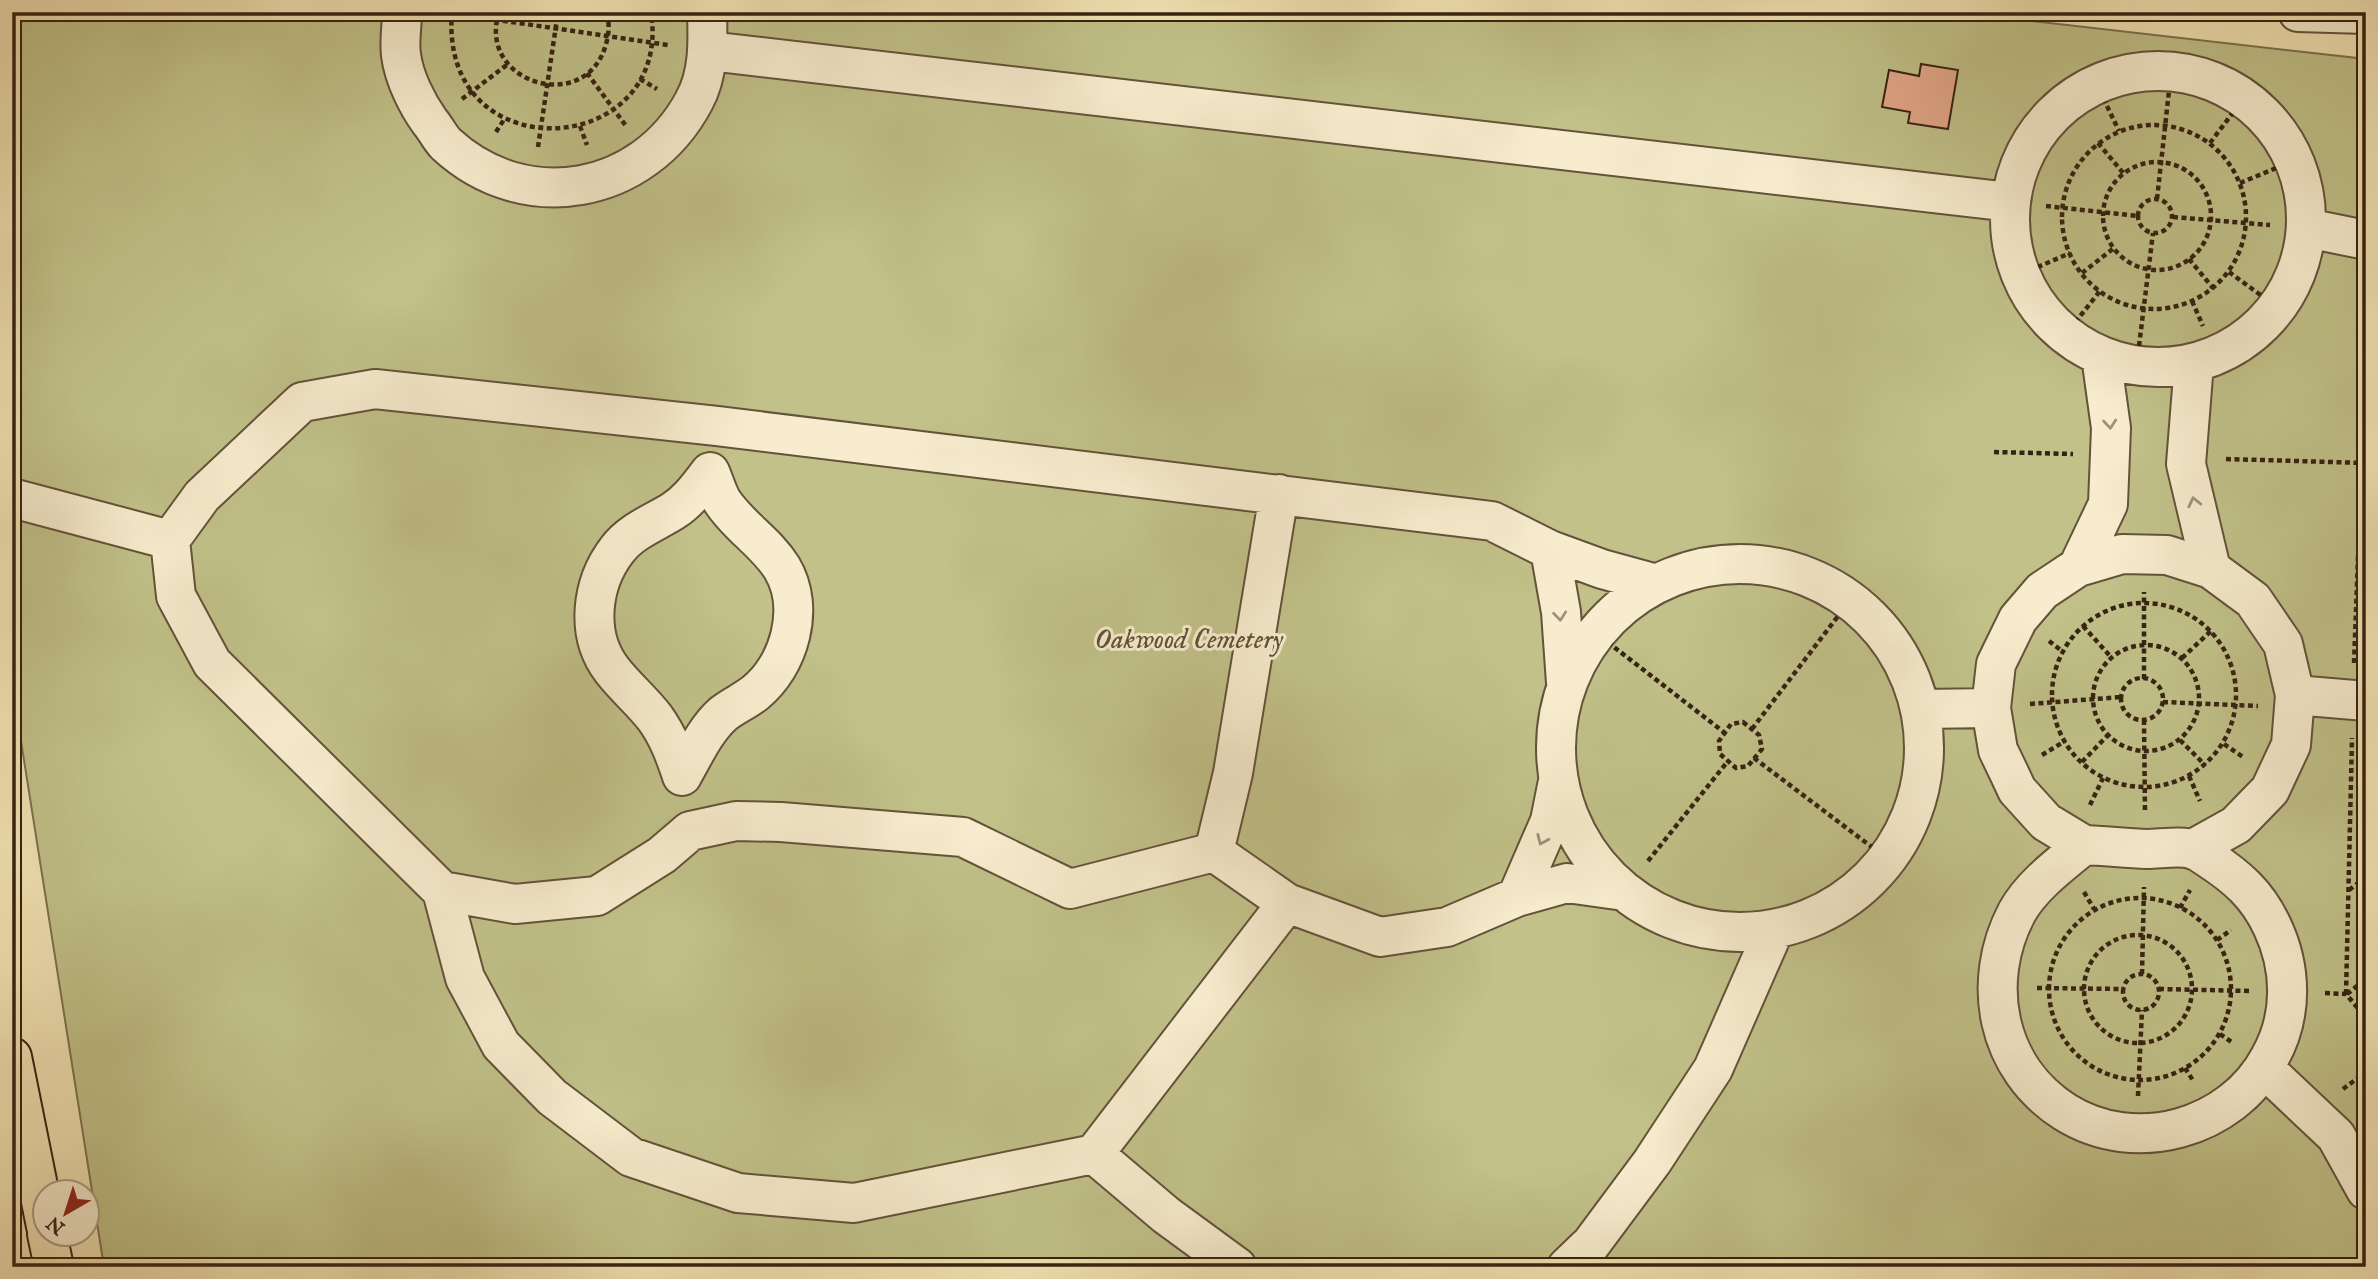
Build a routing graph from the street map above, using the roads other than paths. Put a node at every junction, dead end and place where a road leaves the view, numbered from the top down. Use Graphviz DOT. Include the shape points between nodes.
graph roads {
  1 [pos="402,12"];
  2 [pos="707,12"];
  3 [pos="2298,12"];
  4 [pos="2366,14"];
  5 [pos="709,51"];
  6 [pos="2010,202"];
  7 [pos="2307,228"];
  8 [pos="2366,240"];
  9 [pos="2119,360"];
  10 [pos="2194,363"];
  11 [pos="717,426"];
  12 [pos="710,472"];
  13 [pos="1279,494"];
  14 [pos="12,498"];
  15 [pos="170,540"];
  16 [pos="1550,550"];
  17 [pos="2078,567"];
  18 [pos="2211,569"];
  19 [pos="1653,583"];
  20 [pos="1566,683"];
  21 [pos="2295,701"];
  22 [pos="2366,701"];
  23 [pos="1991,708"];
  24 [pos="1922,709"];
  25 [pos="682,776"];
  26 [pos="1558,781"];
  27 [pos="690,831"];
  28 [pos="2084,845"];
  29 [pos="2193,849"];
  30 [pos="1214,852"];
  31 [pos="442,891"];
  32 [pos="1624,891"];
  33 [pos="1517,897"];
  34 [pos="1287,903"];
  35 [pos="1774,930"];
  36 [pos="12,1057"];
  37 [pos="2264,1069"];
  38 [pos="1094,1154"];
  39 [pos="36,1178"];
  40 [pos="2366,1190"];
  41 [pos="50,1248"];
  42 [pos="54,1267"];
  43 [pos="1237,1267"];
  44 [pos="1567,1267"];
  1 -- 5 [label="street" via="401,56 416,103 445,143 485,172 533,187 582,186 628,170 649,155 667,140 695,99"];
  2 -- 5 [label="street"];
  3 -- 4 [label="street"];
  5 -- 6 [label="street"];
  6 -- 7 [label="street" via="2024,153 2054,112 2096,83 2145,70 2196,75 2244,98 2278,131 2301,177"];
  6 -- 9 [label="street" via="2012,249 2030,294 2066,334"];
  7 -- 8 [label="street"];
  7 -- 10 [label="street" via="2297,273 2273,314 2238,345"];
  9 -- 10 [label="street" via="2147,367"];
  9 -- 17 [label="street, one-way" via="2108,504"];
  18 -- 10 [label="street, one-way" via="2186,464"];
  11 -- 12 [label="street"];
  11 -- 13 [label="street"];
  11 -- 15 [label="street" via="375,389 302,402 202,496"];
  12 -- 25 [label="street" via="721,500 765,544 784,571 793,603 791,637 778,667 756,692 723,714"];
  12 -- 25 [label="street" via="675,510 643,527 618,548 601,576 594,607 597,639 611,669 654,718 671,744"];
  13 -- 16 [label="street" via="1492,521"];
  13 -- 30 [label="street" via="1233,773"];
  14 -- 15 [label="street"];
  15 -- 31 [label="street" via="176,596 212,663"];
  16 -- 19 [label="street"];
  16 -- 20 [label="street, one-way" via="1561,612"];
  17 -- 18 [label="street" via="2122,554 2167,555"];
  17 -- 23 [label="street" via="2042,591 2014,625 1996,664"];
  18 -- 21 [label="street" via="2253,600 2283,644"];
  19 -- 20 [label="street" via="1621,605 1595,632"];
  19 -- 24 [label="street" via="1702,566 1754,562 1805,574 1851,598 1883,629 1907,667"];
  20 -- 26 [label="street" via="1556,731"];
  21 -- 22 [label="street"];
  21 -- 29 [label="street" via="2291,745 2270,790 2236,825"];
  23 -- 24 [label="street"];
  23 -- 28 [label="street" via="1998,750 2017,790 2046,822"];
  24 -- 35 [label="street" via="1925,762 1917,801 1889,860 1856,893 1818,917"];
  25 -- 27 [label="street"];
  26 -- 32 [label="street" via="1571,822 1593,860"];
  26 -- 33 [label="street, one-way" via="1550,821"];
  27 -- 30 [label="street" via="736,821 963,837 1070,890"];
  27 -- 31 [label="street" via="662,855 597,896 514,904"];
  28 -- 29 [label="street"];
  28 -- 37 [label="street" via="2045,878 2018,910 2001,947 1996,988 2000,1025 2015,1059 2037,1089 2065,1112 2099,1128 2136,1134 2174,1131 2209,1119 2240,1097"];
  29 -- 37 [label="street" via="2233,874 2263,907 2282,947 2288,992 2285,1018"];
  30 -- 34 [label="street"];
  31 -- 38 [label="street" via="465,978 501,1045 552,1097 631,1157 738,1192 854,1203"];
  32 -- 33 [label="street" via="1567,883"];
  32 -- 35 [label="street" via="1670,919 1721,932"];
  33 -- 34 [label="street" via="1447,927 1380,937"];
  34 -- 38 [label="street"];
  35 -- 44 [label="street" via="1713,1069 1652,1162 1591,1244"];
  36 -- 39 [label="main road"];
  37 -- 40 [label="street" via="2336,1136"];
  38 -- 43 [label="street"];
  41 -- 42 [label="main road"];
}
